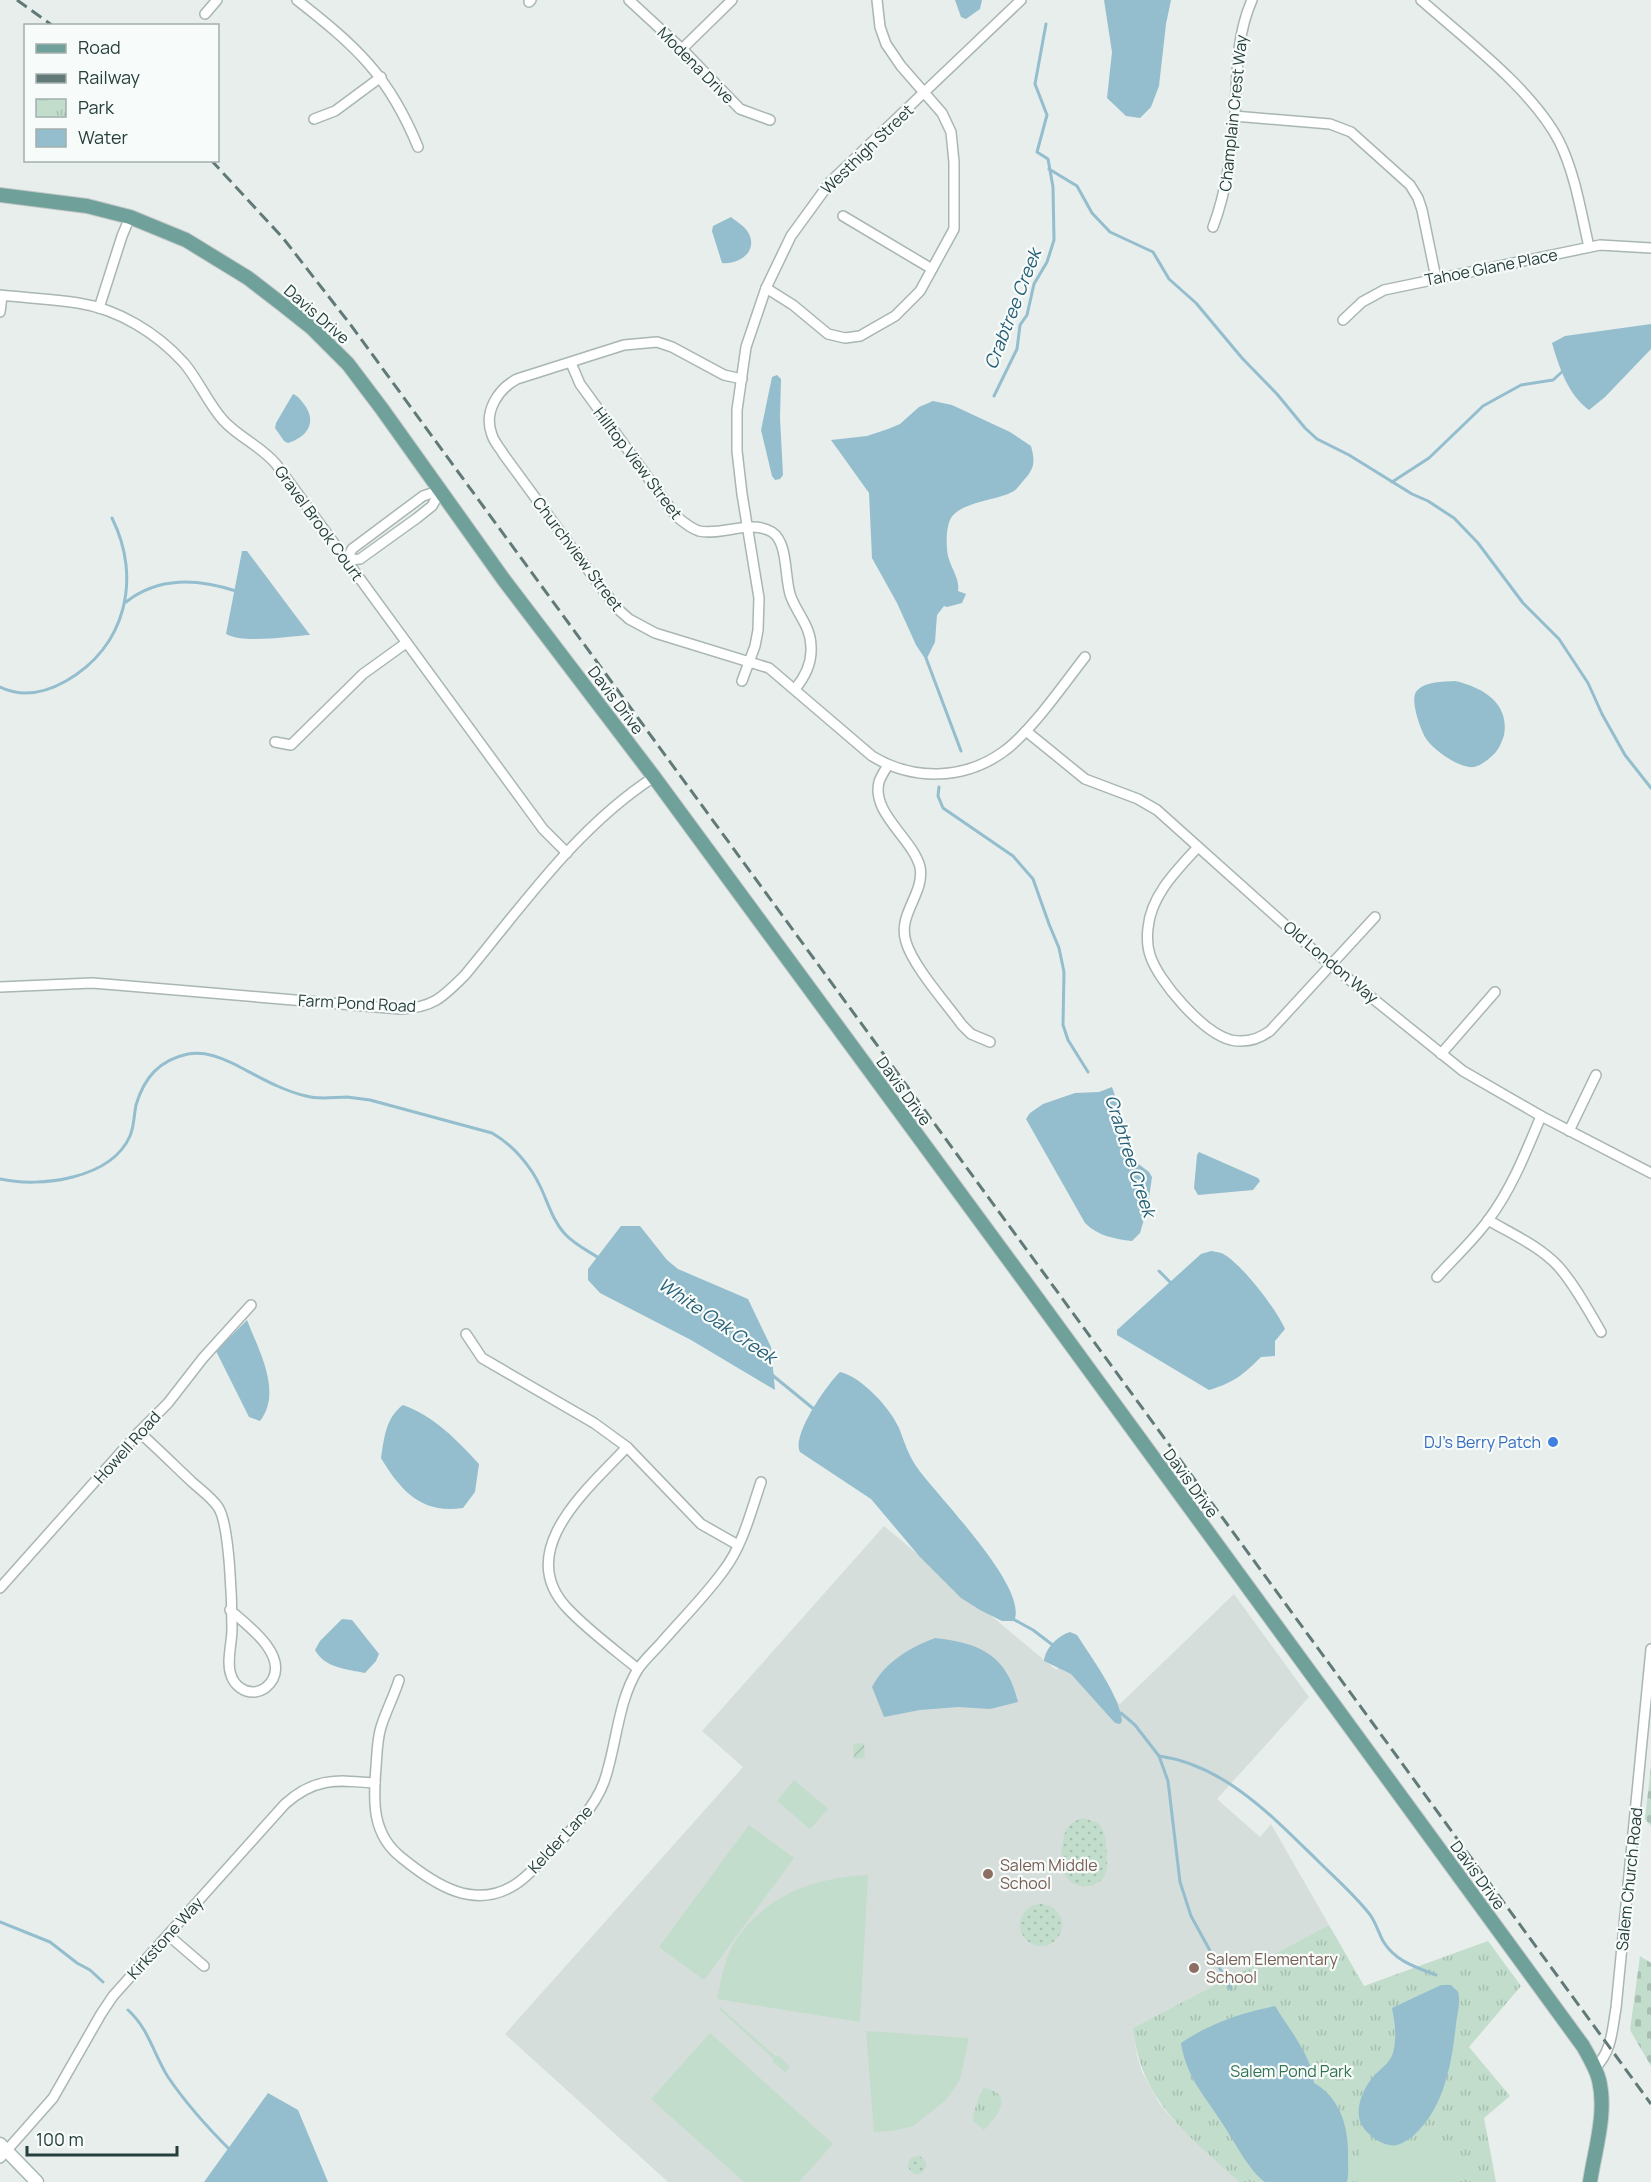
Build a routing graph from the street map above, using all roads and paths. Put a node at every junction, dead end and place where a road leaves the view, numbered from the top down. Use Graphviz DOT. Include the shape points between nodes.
graph roads {
  1 [pos="217,0"];
  2 [pos="297,0"];
  3 [pos="629,0"];
  4 [pos="732,0"];
  5 [pos="877,0"];
  6 [pos="1021,0"];
  7 [pos="1252,0"];
  8 [pos="1421,0"];
  9 [pos="205,14"];
  10 [pos="682,49"];
  11 [pos="381,77"];
  12 [pos="925,93"];
  13 [pos="1234,116"];
  14 [pos="315,119"];
  15 [pos="770,120"];
  16 [pos="418,147"];
  17 [pos="0,195"];
  18 [pos="843,216"];
  19 [pos="130,217"];
  20 [pos="1213,227"];
  21 [pos="1589,247"];
  22 [pos="1651,248"];
  23 [pos="932,269"];
  24 [pos="1436,278"];
  25 [pos="766,288"];
  26 [pos="1,296"];
  27 [pos="99,308"];
  28 [pos="0,312"];
  29 [pos="1343,320"];
  30 [pos="571,363"];
  31 [pos="742,379"];
  32 [pos="441,490"];
  33 [pos="746,528"];
  34 [pos="347,561"];
  35 [pos="406,643"];
  36 [pos="1085,657"];
  37 [pos="749,662"];
  38 [pos="742,681"];
  39 [pos="795,689"];
  40 [pos="1026,731"];
  41 [pos="275,742"];
  42 [pos="888,765"];
  43 [pos="654,777"];
  44 [pos="1198,847"];
  45 [pos="567,853"];
  46 [pos="1375,917"];
  47 [pos="1331,965"];
  48 [pos="0,987"];
  49 [pos="1495,992"];
  50 [pos="990,1041"];
  51 [pos="1441,1054"];
  52 [pos="1596,1075"];
  53 [pos="1541,1116"];
  54 [pos="1569,1131"];
  55 [pos="1651,1173"];
  56 [pos="1488,1220"];
  57 [pos="1437,1277"];
  58 [pos="251,1305"];
  59 [pos="1601,1332"];
  60 [pos="466,1334"];
  61 [pos="139,1431"];
  62 [pos="627,1447"];
  63 [pos="761,1482"];
  64 [pos="738,1545"];
  65 [pos="0,1588"];
  66 [pos="230,1610"];
  67 [pos="1651,1649"];
  68 [pos="638,1670"];
  69 [pos="399,1680"];
  70 [pos="375,1783"];
  71 [pos="168,1935"];
  72 [pos="204,1966"];
  73 [pos="1595,2068"];
  74 [pos="2,2152"];
  75 [pos="37,2182"];
  76 [pos="1590,2182"];
  1 -- 9 [label="street"];
  2 -- 11 [label="street" via="347,40"];
  3 -- 10 [label="street, Modena Drive"];
  4 -- 10 [label="street"];
  5 -- 12 [label="street" via="886,44"];
  6 -- 12 [label="street, Westhigh Street"];
  7 -- 13 [label="street, Champlain Crest Way" via="1239,48"];
  8 -- 21 [label="street" via="1512,81 1549,124 1569,166"];
  10 -- 15 [label="street, Modena Drive" via="740,109"];
  11 -- 14 [label="street" via="335,111"];
  11 -- 16 [label="street"];
  12 -- 23 [label="street" via="942,113 951,132 954,162 954,229"];
  12 -- 25 [label="street, Westhigh Street" via="831,181 791,236"];
  13 -- 20 [label="street, Champlain Crest Way" via="1226,185"];
  13 -- 24 [label="street" via="1330,124 1351,132 1410,185 1418,198"];
  17 -- 19 [label="main road, Davis Drive" via="68,203"];
  18 -- 23 [label="street"];
  19 -- 27 [label="street"];
  19 -- 32 [label="main road, Davis Drive" via="186,240 217,258 312,328 361,380"];
  21 -- 22 [label="street, Tahoe Glane Place" via="1612,244"];
  21 -- 24 [label="street, Tahoe Glane Place"];
  23 -- 25 [label="street" via="920,291 895,316 860,336 845,338 828,334"];
  24 -- 29 [label="street, Tahoe Glane Place" via="1378,292"];
  25 -- 31 [label="street, Westhigh Street" via="746,347"];
  26 -- 27 [label="street, Gravel Brook Court"];
  26 -- 28 [label="street"];
  27 -- 34 [label="street, Gravel Brook Court" via="144,329 183,362 222,418 268,454"];
  30 -- 31 [label="street, Churchview Street" via="624,345 657,342 724,375"];
  30 -- 33 [label="street, Hilltop View Street" via="580,384 676,516 701,531"];
  30 -- 37 [label="street, Churchview Street" via="510,383 493,405 489,419 491,434 543,509 629,619 655,633"];
  31 -- 33 [label="street, Westhigh Street" via="737,451"];
  32 -- 34 [label="street" via="432,506 417,518 360,559"];
  32 -- 43 [label="main road, Davis Drive" via="504,580"];
  33 -- 37 [label="street, Westhigh Street" via="759,598 758,630"];
  33 -- 39 [label="street, Hilltop View Street" via="763,528 774,533 781,543 790,596 807,624 812,648 810,662"];
  34 -- 35 [label="street, Gravel Brook Court"];
  35 -- 41 [label="street" via="363,674 291,745"];
  35 -- 45 [label="street, Gravel Brook Court" via="543,830"];
  36 -- 40 [label="street, Churchview Street"];
  37 -- 38 [label="street, Westhigh Street"];
  37 -- 39 [label="street, Churchview Street" via="769,668"];
  39 -- 42 [label="street, Churchview Street" via="862,748"];
  40 -- 42 [label="street, Churchview Street" via="1005,751 959,772 927,774"];
  40 -- 44 [label="street, Old London Way" via="1085,779 1157,810"];
  42 -- 50 [label="street" via="879,781 880,799 891,822 916,854 920,869 918,889 904,922 906,943 913,959 962,1025 971,1034"];
  43 -- 45 [label="street, Farm Pond Road" via="616,806"];
  43 -- 73 [label="main road, Davis Drive"];
  44 -- 47 [label="street, Old London Way"];
  44 -- 47 [label="street" via="1157,898 1147,938 1159,975 1196,1016 1230,1040 1261,1037"];
  45 -- 48 [label="street, Farm Pond Road" via="465,975 435,1003 418,1009 100,984"];
  46 -- 47 [label="street"];
  47 -- 51 [label="street, Old London Way"];
  49 -- 51 [label="street"];
  51 -- 53 [label="street, Old London Way"];
  52 -- 54 [label="street"];
  53 -- 54 [label="street, Old London Way"];
  53 -- 56 [label="street" via="1515,1177"];
  54 -- 55 [label="street, Old London Way"];
  56 -- 57 [label="street"];
  56 -- 59 [label="street" via="1536,1248 1557,1266"];
  58 -- 61 [label="street, Howell Road"];
  60 -- 62 [label="street" via="482,1358 594,1423"];
  61 -- 65 [label="street, Howell Road"];
  61 -- 66 [label="street" via="218,1508 226,1533"];
  62 -- 64 [label="street" via="701,1524"];
  62 -- 68 [label="street" via="563,1518 552,1539 549,1566 557,1595 568,1609"];
  63 -- 64 [label="street, Kelder Lane"];
  64 -- 68 [label="street, Kelder Lane" via="724,1571"];
  66 -- 66 [label="street" via="231,1675 238,1687 256,1692 268,1686 276,1667 256,1632"];
  67 -- 73 [label="street, Salem Church Road" via="1616,2008 1610,2048"];
  68 -- 70 [label="street, Kelder Lane" via="622,1710 605,1781 592,1806 526,1876 509,1888 486,1896 468,1896 444,1887 404,1859 385,1841 378,1825"];
  69 -- 70 [label="street, Kelder Lane" via="381,1728"];
  70 -- 71 [label="street, Kirkstone Way" via="324,1782 293,1796"];
  71 -- 72 [label="street"];
  71 -- 74 [label="street, Kirkstone Way" via="106,2005 62,2084"];
  73 -- 76 [label="main road, Davis Drive" via="1602,2108"];
  74 -- 75 [label="street"];
}
